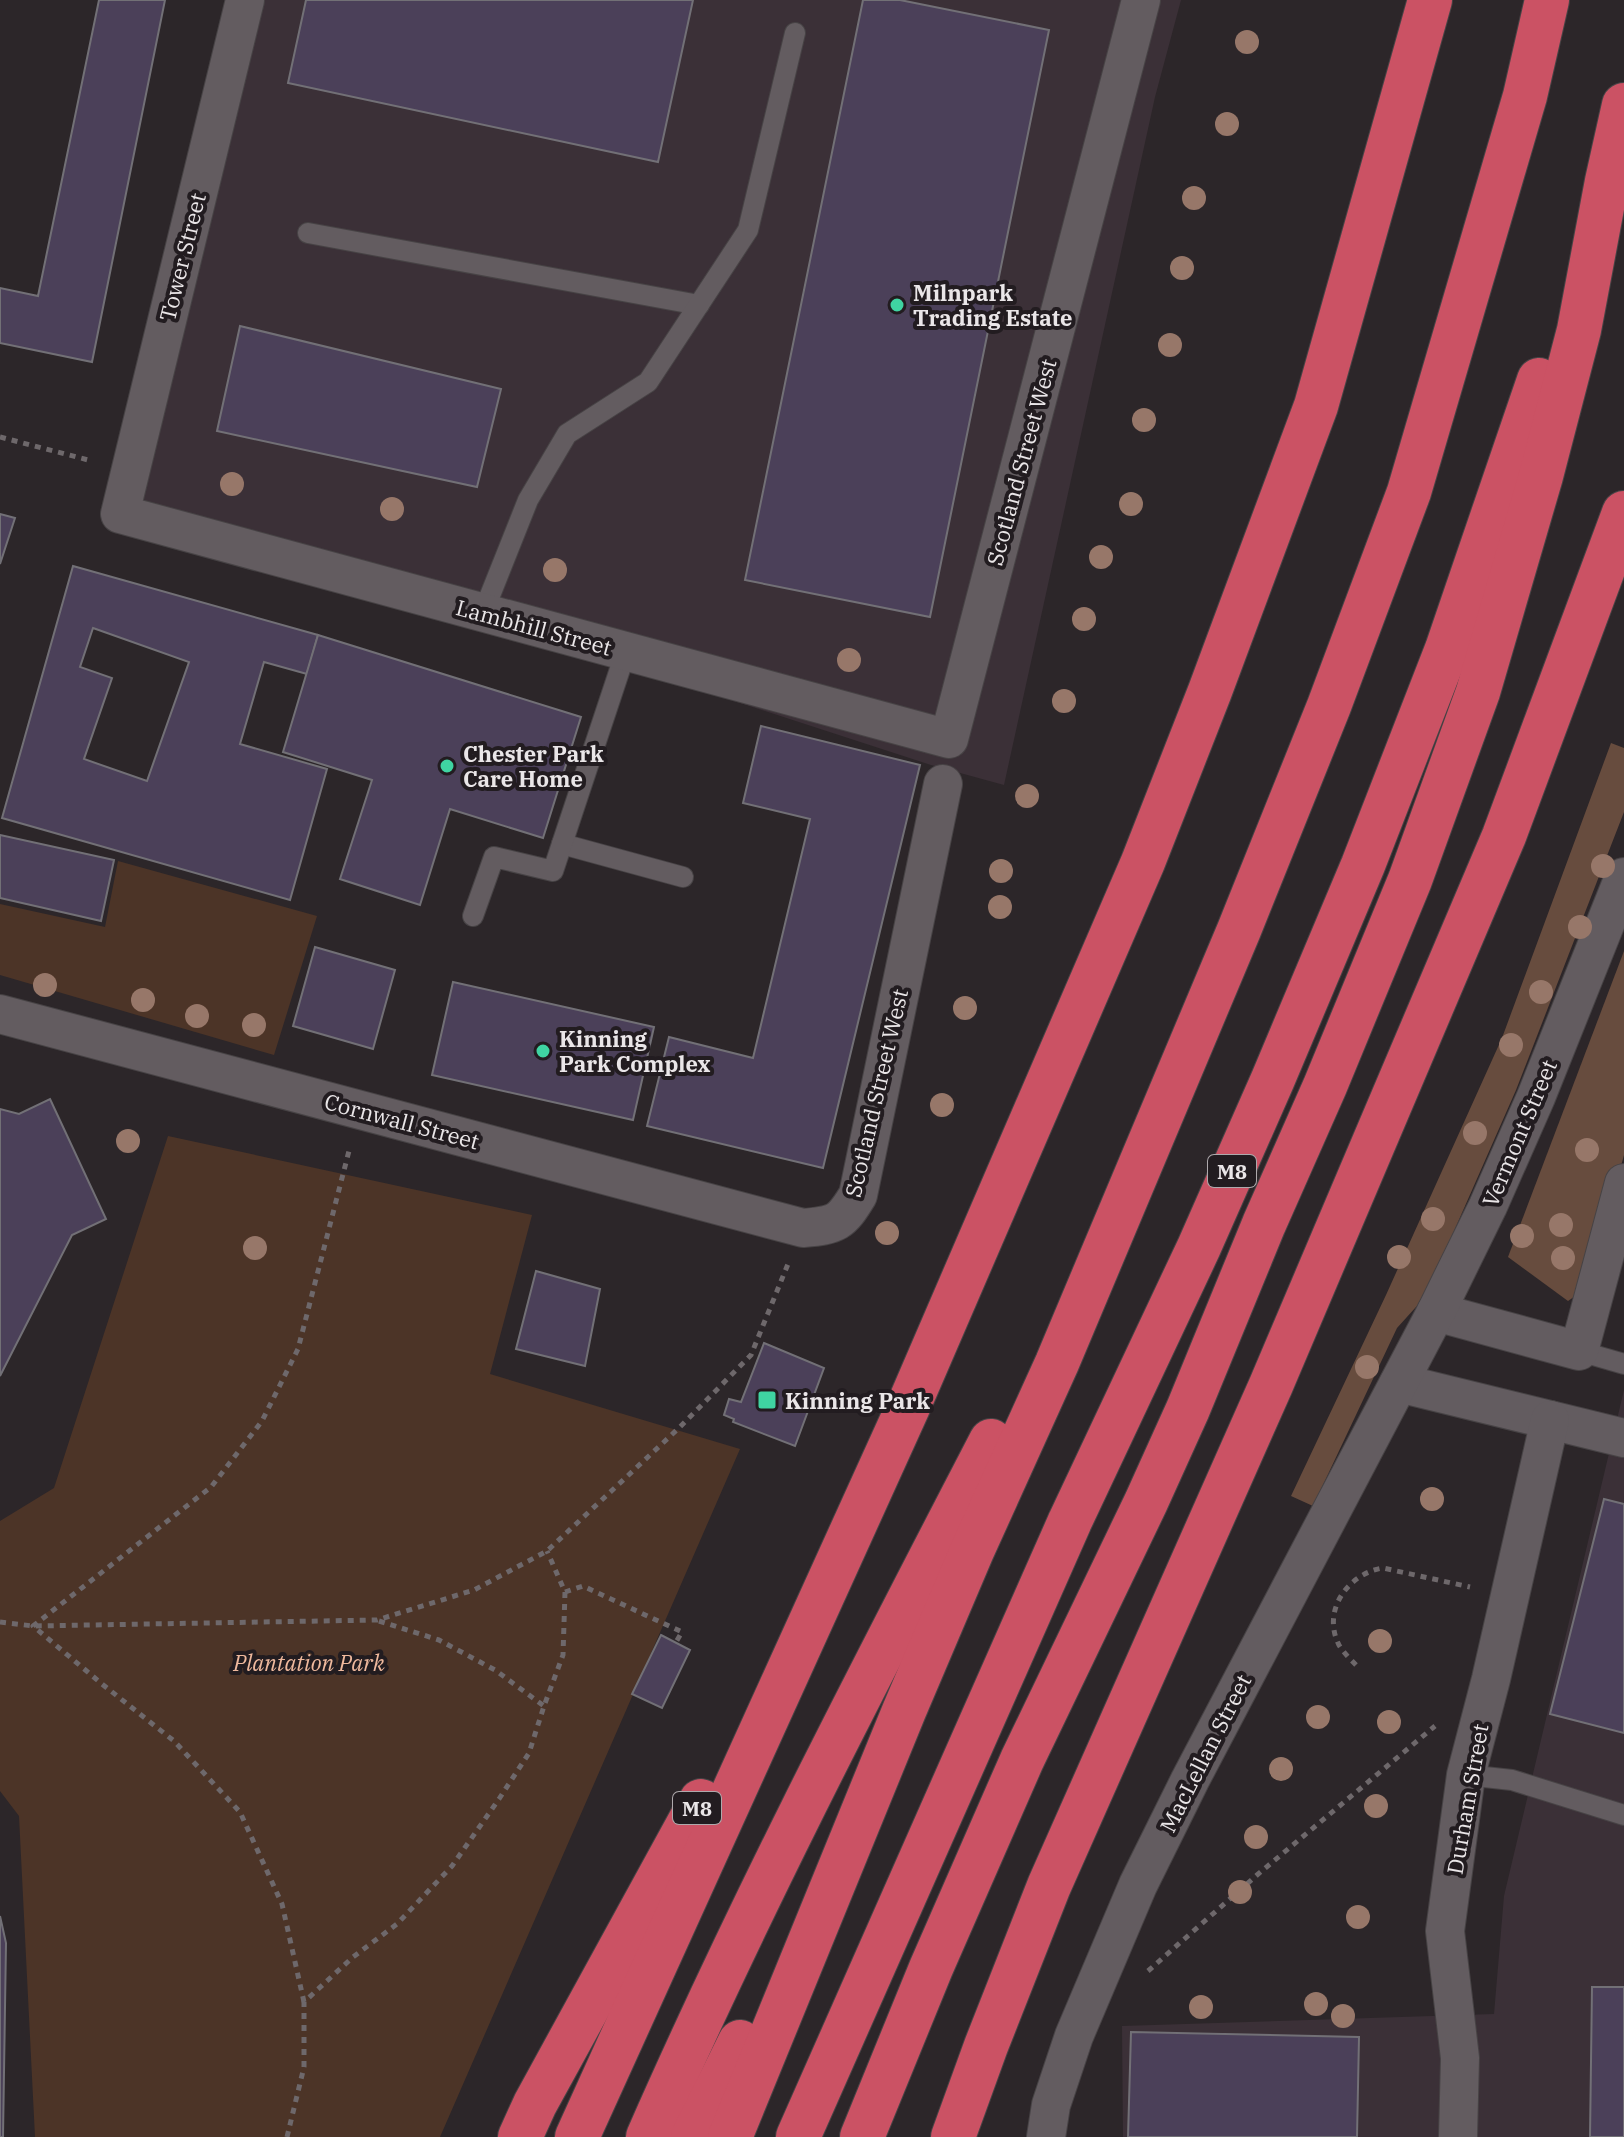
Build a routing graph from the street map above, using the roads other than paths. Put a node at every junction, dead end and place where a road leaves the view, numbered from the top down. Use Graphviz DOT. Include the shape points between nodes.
graph roads {
  1 [pos="245,0"];
  2 [pos="1141,0"];
  3 [pos="1430,0"];
  4 [pos="1547,0"];
  5 [pos="795,33"];
  6 [pos="1624,105"];
  7 [pos="1607,181"];
  8 [pos="308,233"];
  9 [pos="699,305"];
  10 [pos="1624,513"];
  11 [pos="120,514"];
  12 [pos="483,613"];
  13 [pos="626,651"];
  14 [pos="949,739"];
  15 [pos="943,784"];
  16 [pos="562,844"];
  17 [pos="683,877"];
  18 [pos="1624,877"];
  19 [pos="473,916"];
  20 [pos="0,1014"];
  21 [pos="1165,1105"];
  22 [pos="1624,1183"];
  23 [pos="803,1228"];
  24 [pos="1436,1312"];
  25 [pos="1579,1351"];
  26 [pos="1624,1364"];
  27 [pos="1399,1383"];
  28 [pos="1550,1420"];
  29 [pos="1624,1438"];
  30 [pos="875,1481"];
  31 [pos="904,1711"];
  32 [pos="1466,1775"];
  33 [pos="1624,1815"];
  34 [pos="520,2137"];
  35 [pos="577,2137"];
  36 [pos="648,2137"];
  37 [pos="693,2137"];
  38 [pos="730,2137"];
  39 [pos="798,2137"];
  40 [pos="862,2137"];
  41 [pos="953,2137"];
  42 [pos="1046,2137"];
  43 [pos="1458,2137"];
  1 -- 11 [label="street, Tower Street"];
  2 -- 14 [label="street, Scotland Street West"];
  3 -- 30 [label="highway, M8" via="1316,406 1210,691 1143,862"];
  4 -- 21 [label="highway" via="1525,96 1409,492 1329,706"];
  5 -- 9 [label="lane" via="748,230"];
  6 -- 7 [label="highway, M8"];
  7 -- 39 [label="highway, M8" via="1447,649 1363,865 1224,1191 1070,1521"];
  7 -- 40 [label="highway" via="1579,330 1541,476 1478,692 1410,880 1188,1409 1022,1760"];
  8 -- 9 [label="lane"];
  9 -- 12 [label="lane" via="648,382 567,434 528,500"];
  10 -- 41 [label="highway" via="1504,836 1271,1385 1049,1886"];
  11 -- 12 [label="street, Lambhill Street"];
  12 -- 13 [label="street, Lambhill Street"];
  13 -- 14 [label="street, Lambhill Street"];
  13 -- 16 [label="lane"];
  15 -- 23 [label="street, Scotland Street West" via="858,1195 845,1217 828,1226"];
  16 -- 17 [label="lane"];
  16 -- 19 [label="lane" via="553,871 494,857"];
  18 -- 24 [label="street, Vermont Street" via="1536,1097"];
  20 -- 23 [label="street, Cornwall Street"];
  21 -- 31 [label="highway"];
  21 -- 36 [label="highway" via="845,1723"];
  22 -- 25 [label="street"];
  24 -- 25 [label="street"];
  24 -- 27 [label="street, Vermont Street"];
  25 -- 26 [label="lane"];
  27 -- 28 [label="street"];
  27 -- 42 [label="street, MacLellan Street" via="1138,1885 1074,2036"];
  28 -- 29 [label="street"];
  28 -- 32 [label="street, Durham Street"];
  30 -- 34 [label="highway, M8"];
  30 -- 35 [label="highway, M8"];
  31 -- 37 [label="highway"];
  31 -- 38 [label="highway"];
  32 -- 33 [label="lane" via="1512,1780"];
  32 -- 43 [label="street, Durham Street" via="1445,1931 1460,2058"];
}
